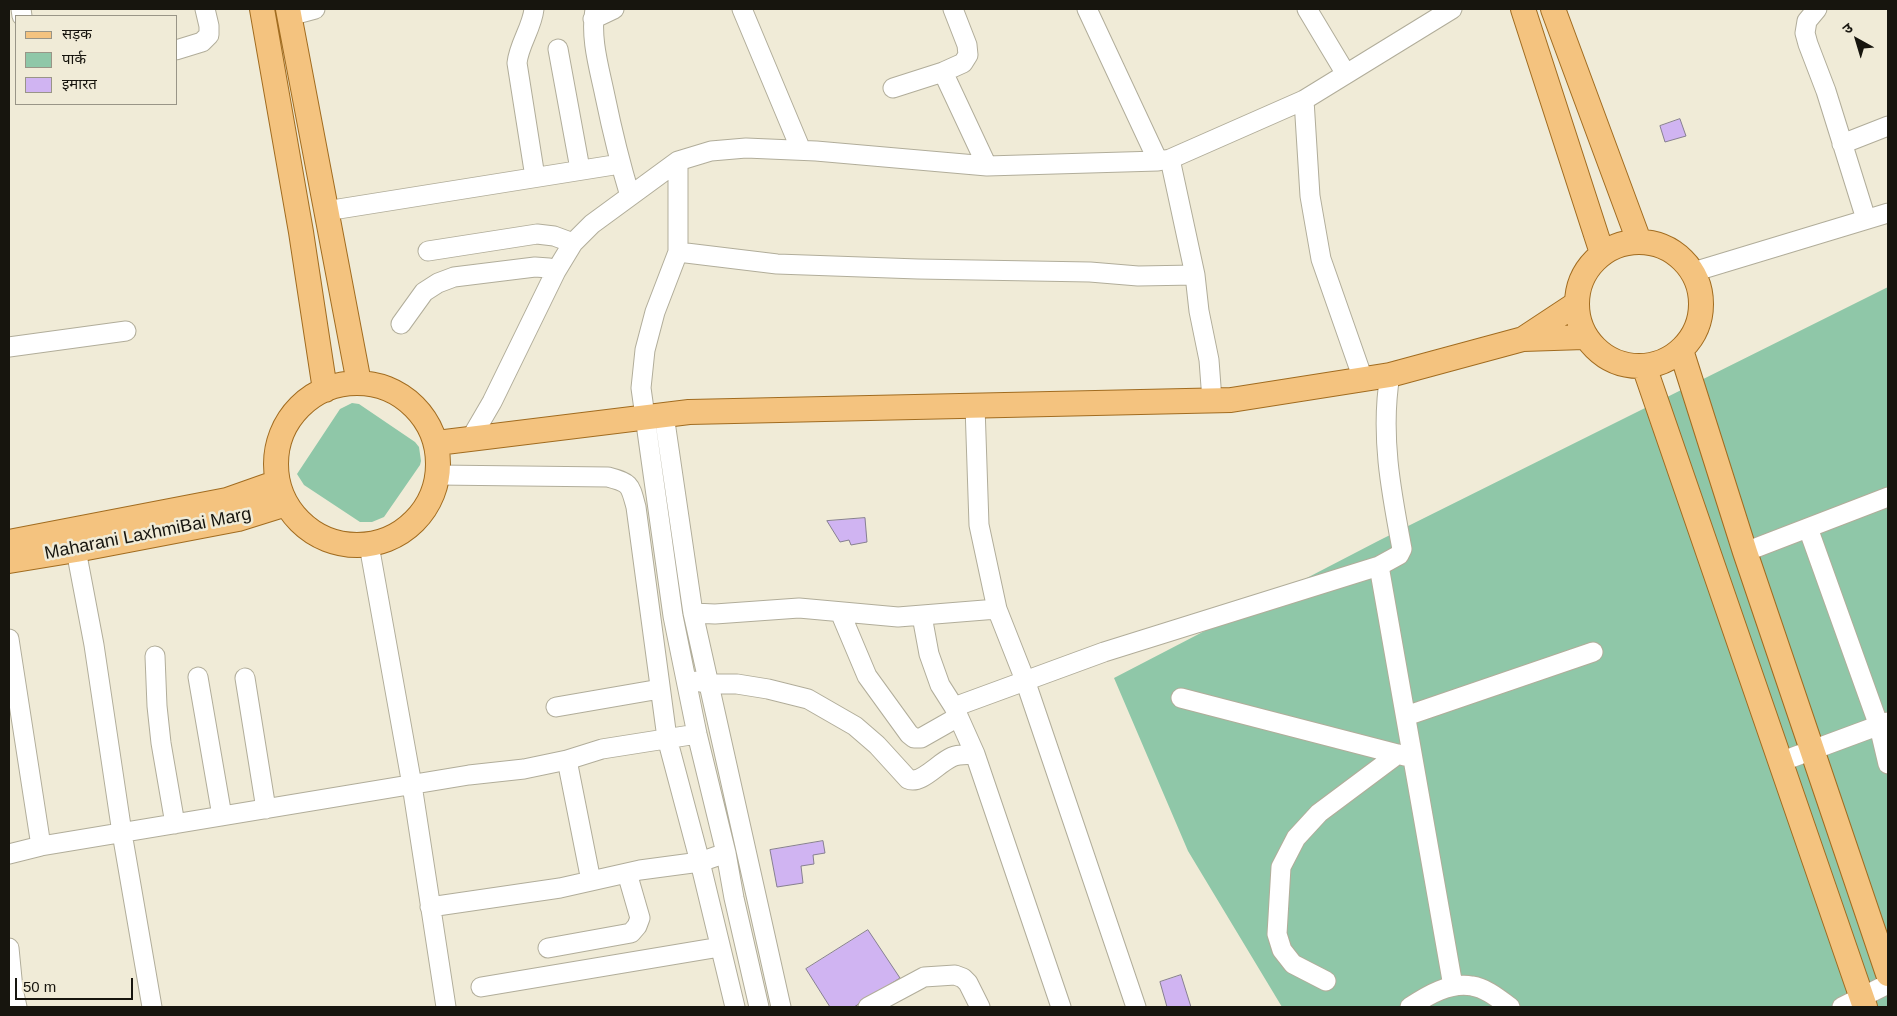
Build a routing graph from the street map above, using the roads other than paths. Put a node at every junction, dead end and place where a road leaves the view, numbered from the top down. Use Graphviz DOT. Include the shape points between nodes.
graph roads {
  1 [pos="205,9"];
  2 [pos="262,9"];
  3 [pos="315,9"];
  4 [pos="534,9"];
  5 [pos="614,9"];
  6 [pos="742,9"];
  7 [pos="953,9"];
  8 [pos="1087,9"];
  9 [pos="1307,9"];
  10 [pos="1452,9"];
  11 [pos="1522,9"];
  12 [pos="1553,9"];
  13 [pos="1816,9"];
  14 [pos="289,12"];
  15 [pos="594,14"];
  16 [pos="178,49"];
  17 [pos="558,49"];
  18 [pos="943,72"];
  19 [pos="1346,74"];
  20 [pos="893,88"];
  21 [pos="1304,100"];
  22 [pos="1888,126"];
  23 [pos="1842,144"];
  24 [pos="800,150"];
  25 [pos="1164,160"];
  26 [pos="678,161"];
  27 [pos="620,164"];
  28 [pos="987,166"];
  29 [pos="580,169"];
  30 [pos="535,177"];
  31 [pos="630,196"];
  32 [pos="326,211"];
  33 [pos="1888,213"];
  34 [pos="1866,219"];
  35 [pos="1639,241"];
  36 [pos="573,243"];
  37 [pos="428,251"];
  38 [pos="678,252"];
  39 [pos="1602,253"];
  40 [pos="556,271"];
  41 [pos="1693,272"];
  42 [pos="1195,275"];
  43 [pos="1576,304"];
  44 [pos="400,324"];
  45 [pos="126,331"];
  46 [pos="1584,337"];
  47 [pos="1523,339"];
  48 [pos="9,347"];
  49 [pos="1682,350"];
  50 [pos="1644,366"];
  51 [pos="1390,375"];
  52 [pos="1363,379"];
  53 [pos="359,383"];
  54 [pos="325,390"];
  55 [pos="1212,400"];
  56 [pos="975,406"];
  57 [pos="654,416"];
  58 [pos="471,438"];
  59 [pos="437,443"];
  60 [pos="438,475"];
  61 [pos="278,482"];
  62 [pos="1888,497"];
  63 [pos="286,504"];
  64 [pos="1808,528"];
  65 [pos="9,542"];
  66 [pos="369,545"];
  67 [pos="76,550"];
  68 [pos="1745,552"];
  69 [pos="9,560"];
  70 [pos="1379,566"];
  71 [pos="997,609"];
  72 [pos="840,612"];
  73 [pos="693,613"];
  74 [pos="922,616"];
  75 [pos="9,639"];
  76 [pos="1593,652"];
  77 [pos="155,656"];
  78 [pos="198,677"];
  79 [pos="246,678"];
  80 [pos="686,678"];
  81 [pos="1025,680"];
  82 [pos="709,684"];
  83 [pos="660,689"];
  84 [pos="1181,698"];
  85 [pos="556,707"];
  86 [pos="956,712"];
  87 [pos="1406,716"];
  88 [pos="1884,724"];
  89 [pos="697,734"];
  90 [pos="667,738"];
  91 [pos="1812,751"];
  92 [pos="975,754"];
  93 [pos="1406,756"];
  94 [pos="567,760"];
  95 [pos="1780,762"];
  96 [pos="1888,764"];
  97 [pos="412,785"];
  98 [pos="266,809"];
  99 [pos="222,816"];
  100 [pos="175,824"];
  101 [pos="122,833"];
  102 [pos="41,846"];
  103 [pos="726,853"];
  104 [pos="9,854"];
  105 [pos="700,862"];
  106 [pos="627,873"];
  107 [pos="591,881"];
  108 [pos="430,907"];
  109 [pos="1884,945"];
  110 [pos="720,947"];
  111 [pos="9,948"];
  112 [pos="548,948"];
  113 [pos="1888,974"];
  114 [pos="1326,981"];
  115 [pos="1888,984"];
  116 [pos="1453,986"];
  117 [pos="481,987"];
  118 [pos="1856,1004"];
  119 [pos="17,1007"];
  120 [pos="152,1007"];
  121 [pos="446,1007"];
  122 [pos="735,1007"];
  123 [pos="759,1007"];
  124 [pos="781,1007"];
  125 [pos="868,1007"];
  126 [pos="980,1007"];
  127 [pos="1061,1007"];
  128 [pos="1136,1007"];
  129 [pos="1410,1007"];
  130 [pos="1510,1007"];
  1 -- 16 [label="street" via="209,35 202,42"];
  2 -- 54 [label="main road"];
  3 -- 14 [label="street"];
  4 -- 30 [label="street" via="517,63"];
  5 -- 15 [label="street"];
  6 -- 24 [label="street"];
  7 -- 18 [label="street" via="968,55 963,63"];
  8 -- 25 [label="street"];
  9 -- 19 [label="street"];
  10 -- 19 [label="street"];
  11 -- 39 [label="main road"];
  12 -- 35 [label="main road"];
  13 -- 23 [label="street" via="1807,22 1805,33"];
  14 -- 32 [label="main road"];
  15 -- 27 [label="street" via="594,45"];
  17 -- 29 [label="street"];
  18 -- 20 [label="street"];
  18 -- 28 [label="street"];
  19 -- 21 [label="street"];
  21 -- 25 [label="street"];
  21 -- 52 [label="street" via="1310,196 1321,259"];
  22 -- 23 [label="street"];
  23 -- 34 [label="street"];
  24 -- 26 [label="street" via="746,148 711,151"];
  24 -- 28 [label="street"];
  25 -- 28 [label="street"];
  25 -- 42 [label="street"];
  26 -- 31 [label="street"];
  26 -- 38 [label="street"];
  27 -- 29 [label="street"];
  27 -- 31 [label="street"];
  29 -- 30 [label="street"];
  30 -- 32 [label="street"];
  31 -- 36 [label="street" via="592,224"];
  32 -- 53 [label="main road"];
  33 -- 34 [label="street"];
  34 -- 41 [label="street"];
  35 -- 39 [label="main road" via="1620,244"];
  35 -- 41 [label="main road" via="1660,245 1679,255"];
  36 -- 37 [label="street" via="538,234"];
  36 -- 40 [label="street"];
  38 -- 42 [label="street" via="777,264"];
  38 -- 57 [label="street" via="655,312 645,350 641,388"];
  39 -- 43 [label="main road" via="1583,276"];
  40 -- 44 [label="street" via="534,267 454,277 424,292"];
  40 -- 58 [label="street"];
  41 -- 49 [label="main road" via="1700,291 1701,313 1694,333"];
  42 -- 55 [label="street"];
  43 -- 46 [label="main road"];
  43 -- 47 [label="main road"];
  45 -- 48 [label="street"];
  46 -- 47 [label="main road"];
  46 -- 50 [label="main road" via="1604,356 1623,365"];
  47 -- 51 [label="main road"];
  49 -- 50 [label="main road" via="1664,361"];
  49 -- 68 [label="main road"];
  50 -- 95 [label="main road"];
  51 -- 52 [label="main road"];
  51 -- 70 [label="street" via="1386,451 1402,548 1399,555"];
  52 -- 55 [label="main road" via="1231,400"];
  53 -- 54 [label="main road"];
  53 -- 59 [label="main road" via="386,388 410,402 428,423"];
  54 -- 61 [label="main road" via="290,418 280,438 276,460"];
  55 -- 56 [label="main road"];
  56 -- 57 [label="main road" via="689,412"];
  56 -- 71 [label="street" via="980,526"];
  57 -- 58 [label="main road"];
  57 -- 73 [label="street"];
  57 -- 80 [label="street" via="673,616"];
  58 -- 59 [label="main road"];
  59 -- 60 [label="main road"];
  60 -- 66 [label="main road" via="431,500 416,521 394,537"];
  60 -- 83 [label="street" via="608,477 630,487 636,507"];
  61 -- 63 [label="main road"];
  61 -- 65 [label="main road" via="227,500"];
  62 -- 64 [label="street"];
  63 -- 66 [label="main road" via="301,524 321,538 345,545"];
  63 -- 67 [label="main road, Maharani LaxhmiBai Marg" via="238,519"];
  64 -- 68 [label="street"];
  64 -- 88 [label="street"];
  66 -- 97 [label="street"];
  67 -- 69 [label="main road, Maharani LaxhmiBai Marg"];
  67 -- 101 [label="street" via="94,645"];
  68 -- 91 [label="main road"];
  70 -- 81 [label="street"];
  70 -- 87 [label="street"];
  71 -- 74 [label="street"];
  71 -- 81 [label="street"];
  72 -- 73 [label="street" via="799,608"];
  72 -- 74 [label="street"];
  72 -- 86 [label="street" via="867,676 909,734 921,738"];
  73 -- 82 [label="street"];
  74 -- 86 [label="street" via="929,654 940,685"];
  75 -- 102 [label="street"];
  76 -- 87 [label="street"];
  77 -- 100 [label="street" via="161,743"];
  78 -- 99 [label="street"];
  79 -- 98 [label="street"];
  80 -- 82 [label="street"];
  80 -- 89 [label="street"];
  81 -- 86 [label="street"];
  81 -- 128 [label="street"];
  82 -- 92 [label="street" via="737,684 808,699 856,726 913,782 954,756"];
  82 -- 124 [label="street"];
  83 -- 85 [label="street"];
  83 -- 90 [label="street"];
  84 -- 93 [label="street"];
  86 -- 92 [label="street"];
  87 -- 93 [label="street"];
  88 -- 91 [label="street"];
  88 -- 96 [label="street"];
  89 -- 90 [label="street"];
  89 -- 103 [label="street"];
  90 -- 94 [label="street" via="602,749"];
  90 -- 105 [label="street"];
  91 -- 95 [label="street"];
  91 -- 109 [label="main road"];
  92 -- 127 [label="street"];
  93 -- 114 [label="street" via="1319,813 1296,838 1281,866 1277,934 1282,950 1293,964"];
  93 -- 116 [label="street"];
  94 -- 97 [label="street"];
  94 -- 107 [label="street"];
  95 -- 118 [label="main road"];
  97 -- 98 [label="street"];
  97 -- 108 [label="street"];
  98 -- 99 [label="street"];
  99 -- 100 [label="street"];
  100 -- 101 [label="street"];
  101 -- 102 [label="street"];
  101 -- 120 [label="street"];
  102 -- 104 [label="street"];
  103 -- 105 [label="street"];
  103 -- 123 [label="street"];
  105 -- 106 [label="street"];
  105 -- 110 [label="street"];
  106 -- 107 [label="street"];
  106 -- 112 [label="street" via="640,918 631,933"];
  107 -- 108 [label="street"];
  108 -- 121 [label="street"];
  109 -- 113 [label="main road"];
  110 -- 117 [label="street"];
  110 -- 122 [label="street"];
  111 -- 119 [label="street"];
  115 -- 118 [label="street"];
  116 -- 129 [label="street"];
  116 -- 130 [label="street" via="1473,986 1491,993"];
  125 -- 126 [label="street" via="924,977 955,975 968,983"];
}
